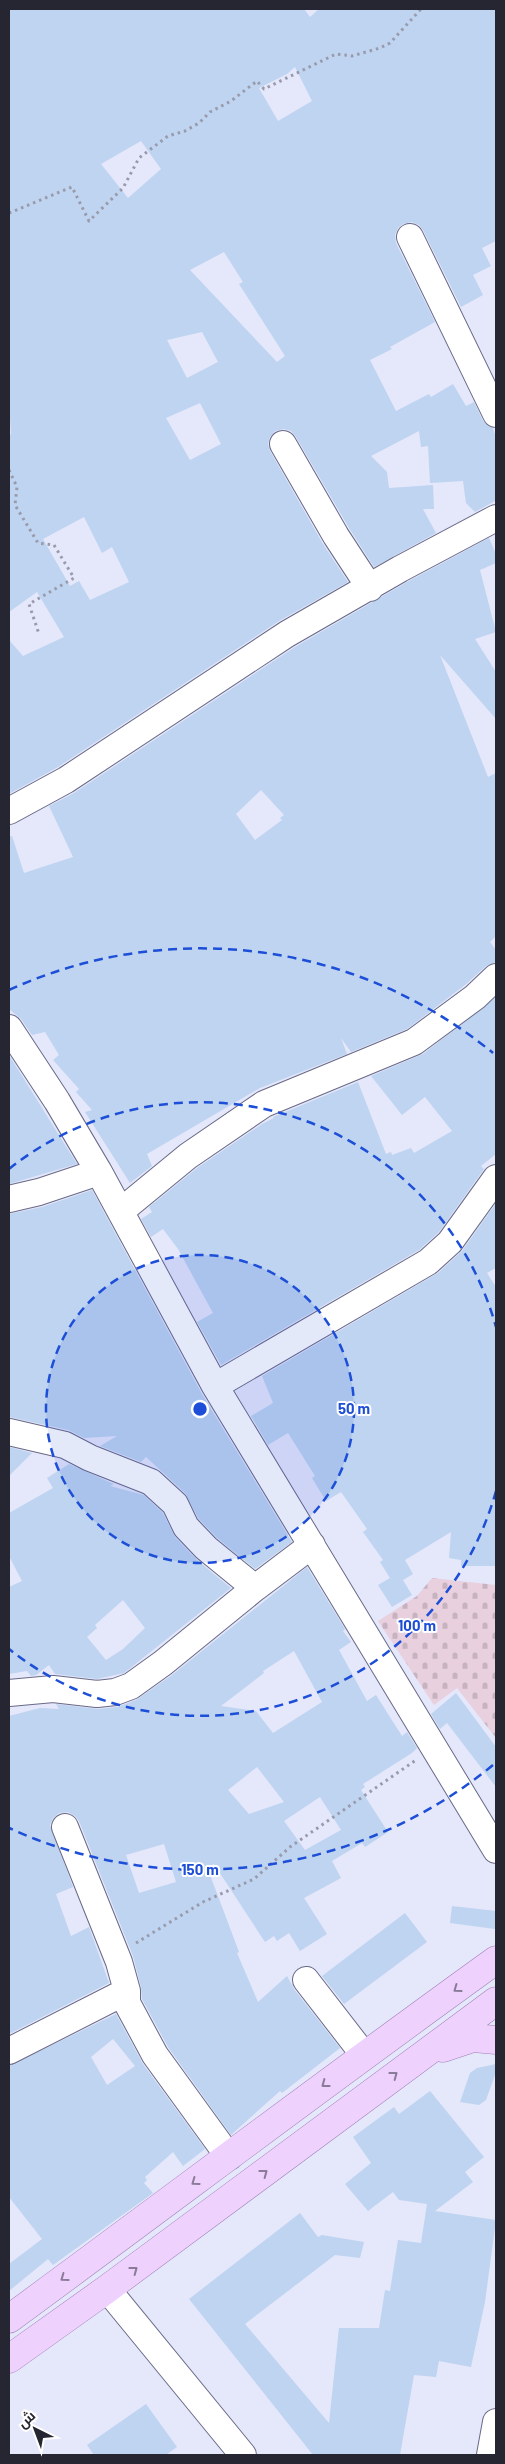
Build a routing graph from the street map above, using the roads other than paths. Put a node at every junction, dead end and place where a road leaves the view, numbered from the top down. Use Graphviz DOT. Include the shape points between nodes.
graph roads {
  1 [pos="410,237"];
  2 [pos="496,414"];
  3 [pos="283,444"];
  4 [pos="496,518"];
  5 [pos="370,588"];
  6 [pos="9,811"];
  7 [pos="496,977"];
  8 [pos="9,1028"];
  9 [pos="99,1172"];
  10 [pos="496,1178"];
  11 [pos="9,1199"];
  12 [pos="121,1211"];
  13 [pos="215,1386"];
  14 [pos="9,1432"];
  15 [pos="312,1545"];
  16 [pos="255,1588"];
  17 [pos="9,1693"];
  18 [pos="65,1827"];
  19 [pos="496,1848"];
  20 [pos="496,1960"];
  21 [pos="306,1980"];
  22 [pos="127,1991"];
  23 [pos="496,2001"];
  24 [pos="496,2040"];
  25 [pos="9,2051"];
  26 [pos="364,2055"];
  27 [pos="416,2059"];
  28 [pos="229,2157"];
  29 [pos="107,2289"];
  30 [pos="9,2319"];
  31 [pos="9,2359"];
  32 [pos="496,2422"];
  33 [pos="243,2455"];
  34 [pos="490,2455"];
  1 -- 2 [label="street"];
  3 -- 5 [label="street"];
  4 -- 5 [label="street"];
  5 -- 6 [label="street" via="287,634 66,780"];
  7 -- 12 [label="street" via="474,998 414,1042 264,1104 188,1156"];
  8 -- 9 [label="street" via="58,1101"];
  9 -- 11 [label="street"];
  9 -- 12 [label="street"];
  10 -- 13 [label="street" via="450,1242 428,1262"];
  12 -- 13 [label="street"];
  13 -- 15 [label="street"];
  14 -- 16 [label="street" via="65,1445 151,1482 175,1504 186,1527 206,1548"];
  15 -- 16 [label="street"];
  15 -- 19 [label="street"];
  16 -- 17 [label="street" via="163,1663 123,1690 97,1694 53,1689"];
  18 -- 22 [label="street"];
  20 -- 26 [label="main road, one-way"];
  21 -- 26 [label="street"];
  22 -- 25 [label="street"];
  22 -- 28 [label="street" via="127,2003 155,2055"];
  23 -- 27 [label="main road"];
  24 -- 27 [label="main road" via="473,2038 460,2041"];
  26 -- 28 [label="main road, one-way"];
  29 -- 27 [label="main road, one-way"];
  28 -- 30 [label="main road, one-way"];
  29 -- 31 [label="main road"];
  29 -- 33 [label="street"];
  32 -- 34 [label="street"];
}
